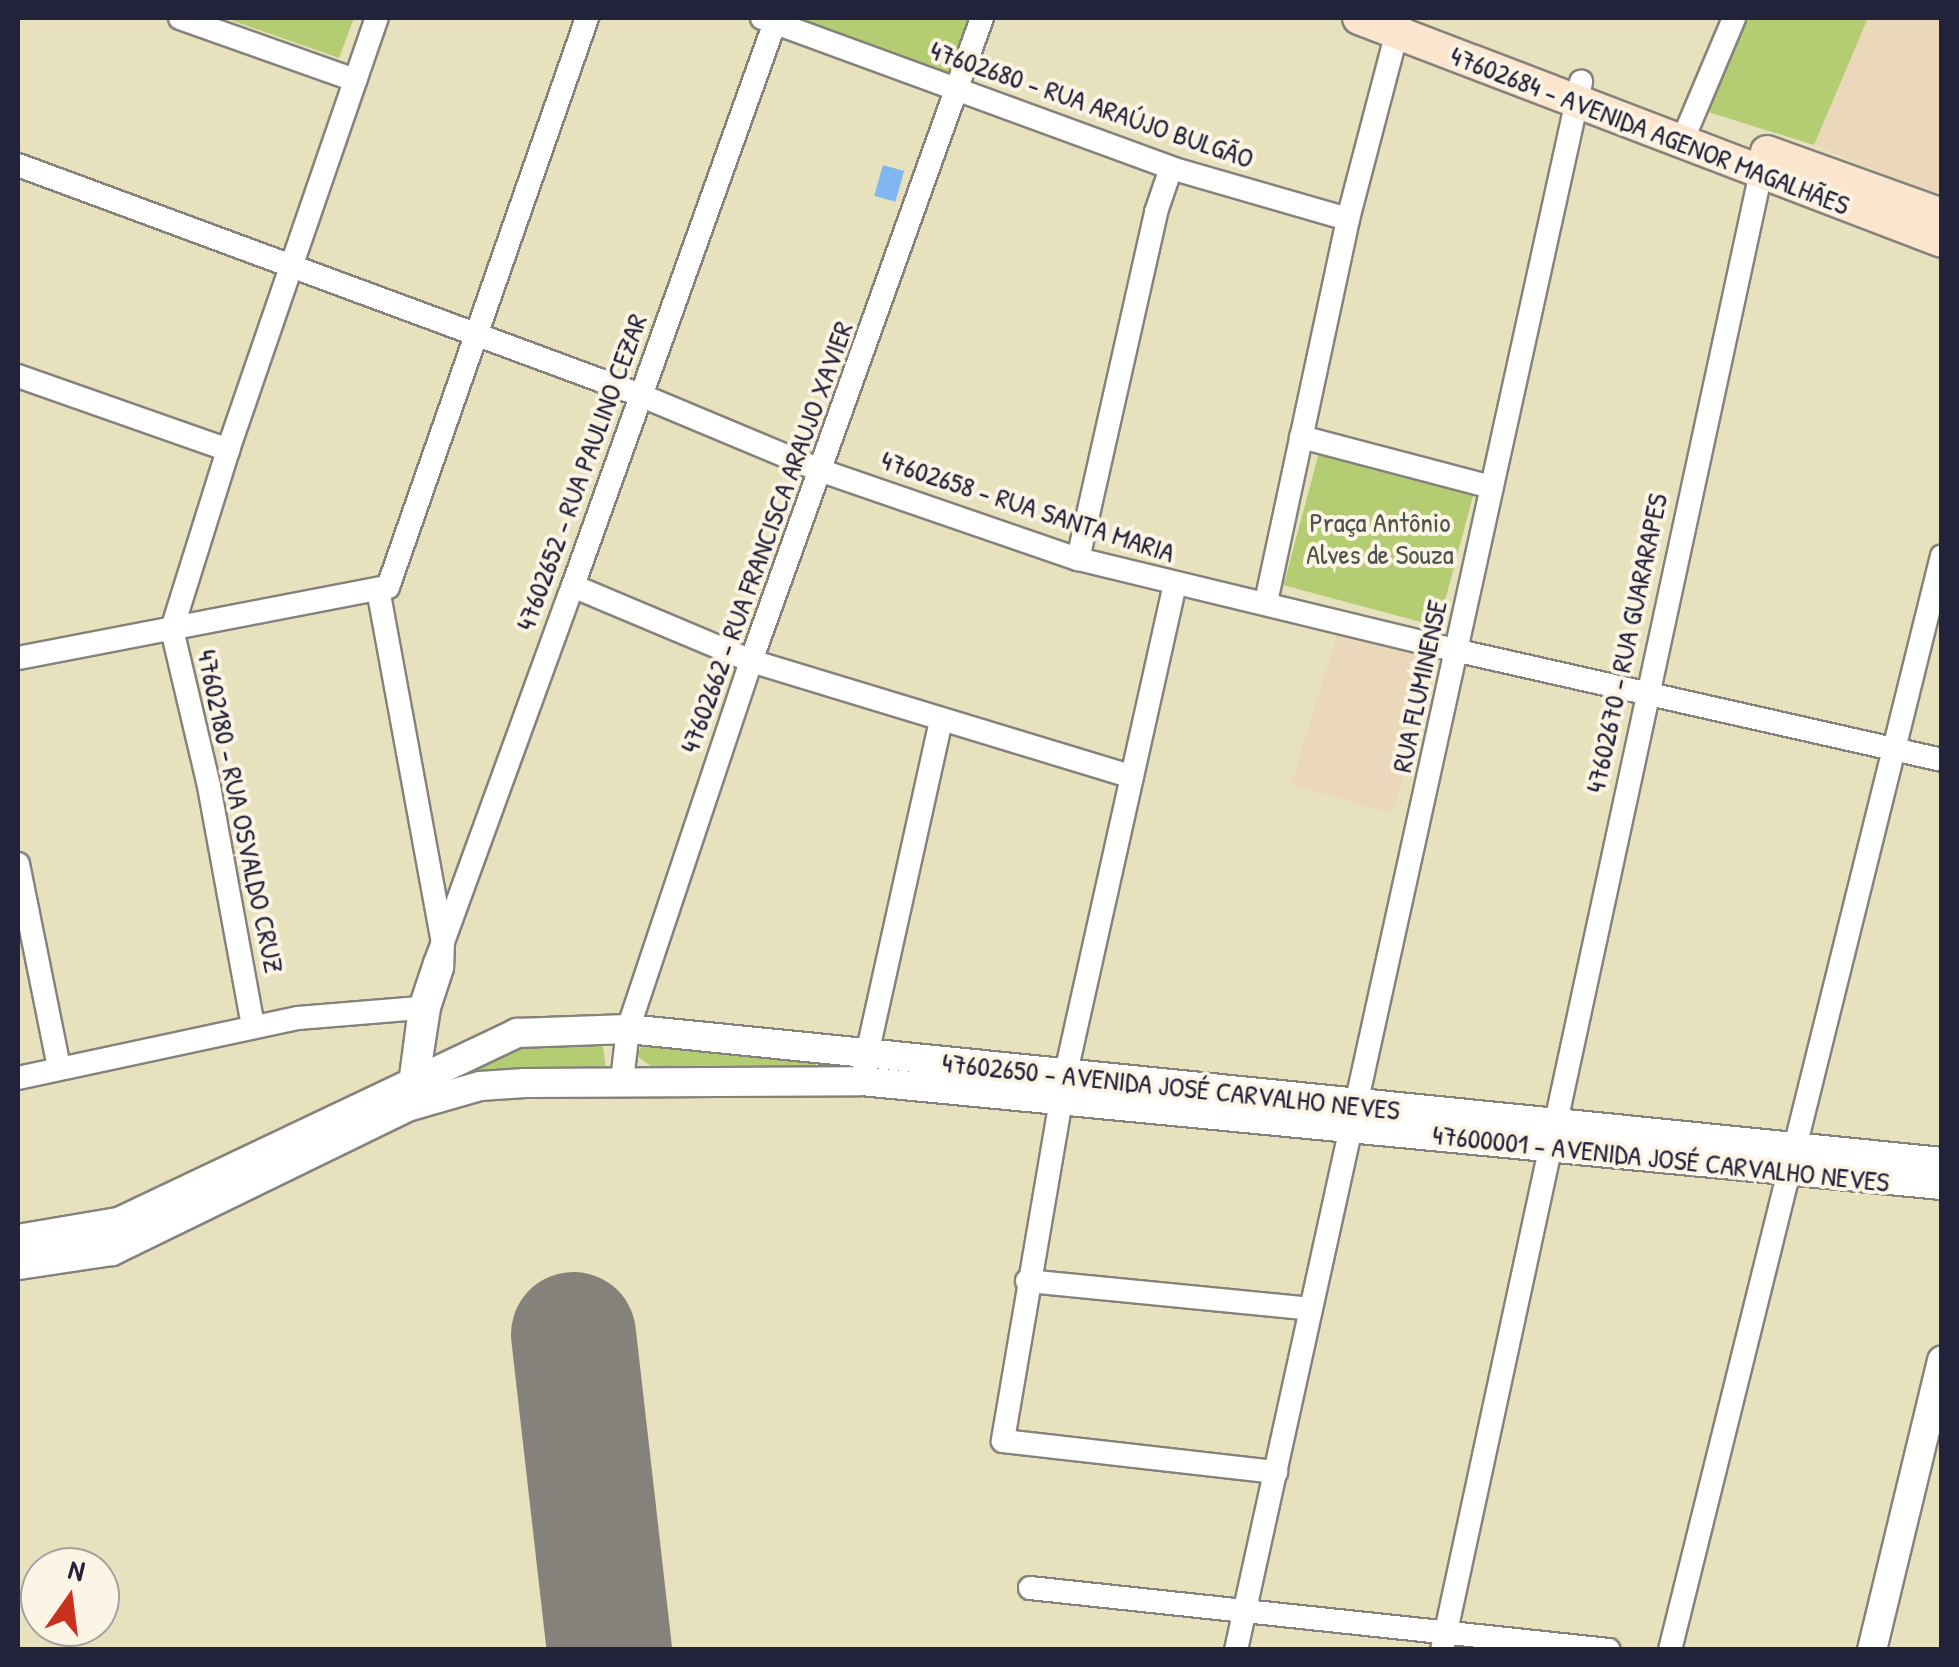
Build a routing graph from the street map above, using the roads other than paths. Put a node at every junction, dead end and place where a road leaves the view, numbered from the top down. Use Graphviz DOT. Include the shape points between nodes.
graph roads {
  1 [pos="180,18"];
  2 [pos="377,18"];
  3 [pos="574,18"];
  4 [pos="587,18"];
  5 [pos="982,18"];
  6 [pos="1359,18"];
  7 [pos="1734,18"];
  8 [pos="768,20"];
  9 [pos="1403,22"];
  10 [pos="355,80"];
  11 [pos="958,90"];
  12 [pos="1578,92"];
  13 [pos="1686,132"];
  14 [pos="1763,162"];
  15 [pos="18,165"];
  16 [pos="1170,168"];
  17 [pos="1942,214"];
  18 [pos="1348,219"];
  19 [pos="1942,241"];
  20 [pos="292,267"];
  21 [pos="470,334"];
  22 [pos="18,376"];
  23 [pos="640,395"];
  24 [pos="1301,437"];
  25 [pos="228,450"];
  26 [pos="822,471"];
  27 [pos="1492,486"];
  28 [pos="1942,556"];
  29 [pos="1078,559"];
  30 [pos="1175,584"];
  31 [pos="573,586"];
  32 [pos="377,589"];
  33 [pos="1266,602"];
  34 [pos="172,629"];
  35 [pos="1457,650"];
  36 [pos="18,658"];
  37 [pos="751,661"];
  38 [pos="1645,694"];
  39 [pos="942,720"];
  40 [pos="1895,749"];
  41 [pos="1942,760"];
  42 [pos="1132,777"];
  43 [pos="18,864"];
  44 [pos="439,953"];
  45 [pos="420,1008"];
  46 [pos="252,1026"];
  47 [pos="628,1029"];
  48 [pos="58,1068"];
  49 [pos="864,1068"];
  50 [pos="18,1078"];
  51 [pos="622,1081"];
  52 [pos="1063,1088"];
  53 [pos="412,1090"];
  54 [pos="1353,1116"];
  55 [pos="1551,1138"];
  56 [pos="1794,1161"];
  57 [pos="1942,1162"];
  58 [pos="1942,1185"];
  59 [pos="18,1239"];
  60 [pos="56,1248"];
  61 [pos="18,1265"];
  62 [pos="1027,1281"];
  63 [pos="1312,1309"];
  64 [pos="1942,1360"];
  65 [pos="1276,1472"];
  66 [pos="1030,1588"];
  67 [pos="1245,1611"];
  68 [pos="1444,1640"];
  69 [pos="1236,1650"];
  70 [pos="1610,1650"];
  71 [pos="1670,1650"];
  72 [pos="1872,1650"];
  1 -- 10 [label="street"];
  2 -- 10 [label="street, 47602180 - RUA OSVALDO CRUZ"];
  3 -- 21 [label="street"];
  4 -- 21 [label="street"];
  5 -- 11 [label="street, 47602662 - RUA FRANCISCA ARAUJO XAVIER"];
  6 -- 9 [label="main road, 47602684 - AVENIDA AGENOR MAGALHÃES"];
  7 -- 13 [label="street"];
  8 -- 11 [label="street, 47602680 - RUA ARAÚJO BULGÃO"];
  8 -- 23 [label="street, 47602652 - RUA PAULINO CEZAR"];
  9 -- 12 [label="main road, 47602684 - AVENIDA AGENOR MAGALHÃES"];
  9 -- 18 [label="street"];
  10 -- 20 [label="street, 47602180 - RUA OSVALDO CRUZ"];
  11 -- 16 [label="street, 47602680 - RUA ARAÚJO BULGÃO"];
  11 -- 26 [label="street, 47602662 - RUA FRANCISCA ARAUJO XAVIER"];
  12 -- 13 [label="main road, 47602684 - AVENIDA AGENOR MAGALHÃES"];
  12 -- 27 [label="street, RUA FLUMINENSE"];
  13 -- 14 [label="main road, 47602684 - AVENIDA AGENOR MAGALHÃES"];
  14 -- 17 [label="main road, 47602684 - AVENIDA AGENOR MAGALHÃES"];
  14 -- 19 [label="main road, 47602684 - AVENIDA AGENOR MAGALHÃES"];
  14 -- 38 [label="street, 47602670 - RUA GUARARAPES"];
  15 -- 20 [label="street, 47602658 - RUA SANTA MARIA"];
  16 -- 18 [label="street, 47602680 - RUA ARAÚJO BULGÃO"];
  16 -- 29 [label="street"];
  18 -- 24 [label="street"];
  20 -- 21 [label="street, 47602658 - RUA SANTA MARIA"];
  20 -- 25 [label="street, 47602180 - RUA OSVALDO CRUZ"];
  21 -- 23 [label="street, 47602658 - RUA SANTA MARIA"];
  21 -- 32 [label="street"];
  22 -- 25 [label="street"];
  23 -- 26 [label="street, 47602658 - RUA SANTA MARIA"];
  23 -- 31 [label="street, 47602652 - RUA PAULINO CEZAR"];
  24 -- 27 [label="street"];
  24 -- 33 [label="street"];
  25 -- 34 [label="street, 47602180 - RUA OSVALDO CRUZ"];
  26 -- 29 [label="street, 47602658 - RUA SANTA MARIA"];
  26 -- 37 [label="street, 47602662 - RUA FRANCISCA ARAUJO XAVIER"];
  27 -- 35 [label="street, RUA FLUMINENSE"];
  28 -- 40 [label="street"];
  29 -- 30 [label="street, 47602658 - RUA SANTA MARIA"];
  30 -- 33 [label="street, 47602658 - RUA SANTA MARIA"];
  30 -- 42 [label="street"];
  31 -- 37 [label="street"];
  31 -- 44 [label="street, 47602652 - RUA PAULINO CEZAR"];
  32 -- 34 [label="street"];
  32 -- 44 [label="street"];
  33 -- 35 [label="street, 47602658 - RUA SANTA MARIA"];
  34 -- 36 [label="street"];
  34 -- 46 [label="street, 47602180 - RUA OSVALDO CRUZ" via="209,786"];
  35 -- 38 [label="street, 47602658 - RUA SANTA MARIA"];
  35 -- 54 [label="street, RUA FLUMINENSE"];
  37 -- 39 [label="street"];
  37 -- 47 [label="street, 47602662 - RUA FRANCISCA ARAUJO XAVIER"];
  38 -- 40 [label="street, 47602658 - RUA SANTA MARIA"];
  38 -- 55 [label="street, 47602670 - RUA GUARARAPES"];
  39 -- 42 [label="street"];
  39 -- 49 [label="street"];
  40 -- 41 [label="street, 47602658 - RUA SANTA MARIA"];
  40 -- 56 [label="street"];
  42 -- 52 [label="street"];
  43 -- 48 [label="street"];
  44 -- 45 [label="street, 47602652 - RUA PAULINO CEZAR"];
  44 -- 53 [label="street, 47602652 - RUA PAULINO CEZAR" via="442,968"];
  45 -- 46 [label="street" via="343,1011"];
  45 -- 53 [label="street, 47602652 - RUA PAULINO CEZAR"];
  46 -- 48 [label="street"];
  47 -- 49 [label="street, 47602650 - AVENIDA JOSÉ CARVALHO NEVES"];
  47 -- 51 [label="street, 47602662 - RUA FRANCISCA ARAUJO XAVIER"];
  47 -- 53 [label="street, 47602650 - AVENIDA JOSÉ CARVALHO NEVES" via="517,1034"];
  48 -- 50 [label="street"];
  49 -- 51 [label="street"];
  49 -- 52 [label="street, 47602650 - AVENIDA JOSÉ CARVALHO NEVES"];
  49 -- 52 [label="street" via="904,1084"];
  51 -- 53 [label="street"];
  52 -- 54 [label="street, 47602650 - AVENIDA JOSÉ CARVALHO NEVES"];
  52 -- 62 [label="street"];
  53 -- 60 [label="street"];
  54 -- 55 [label="street, 47602650 - AVENIDA JOSÉ CARVALHO NEVES"];
  54 -- 63 [label="street, RUA FLUMINENSE"];
  55 -- 56 [label="street, 47602650 - AVENIDA JOSÉ CARVALHO NEVES"];
  55 -- 68 [label="street, 47602670 - RUA GUARARAPES"];
  56 -- 57 [label="street, 47602650 - AVENIDA JOSÉ CARVALHO NEVES"];
  56 -- 58 [label="street, 47600001 - AVENIDA JOSÉ CARVALHO NEVES"];
  56 -- 71 [label="street"];
  59 -- 60 [label="street"];
  60 -- 61 [label="street"];
  62 -- 63 [label="street"];
  62 -- 65 [label="street" via="1003,1441"];
  63 -- 65 [label="street, RUA FLUMINENSE"];
  64 -- 72 [label="street"];
  65 -- 67 [label="street, RUA FLUMINENSE"];
  66 -- 67 [label="street"];
  67 -- 68 [label="street"];
  67 -- 69 [label="street, RUA FLUMINENSE"];
  68 -- 70 [label="street"];
}
